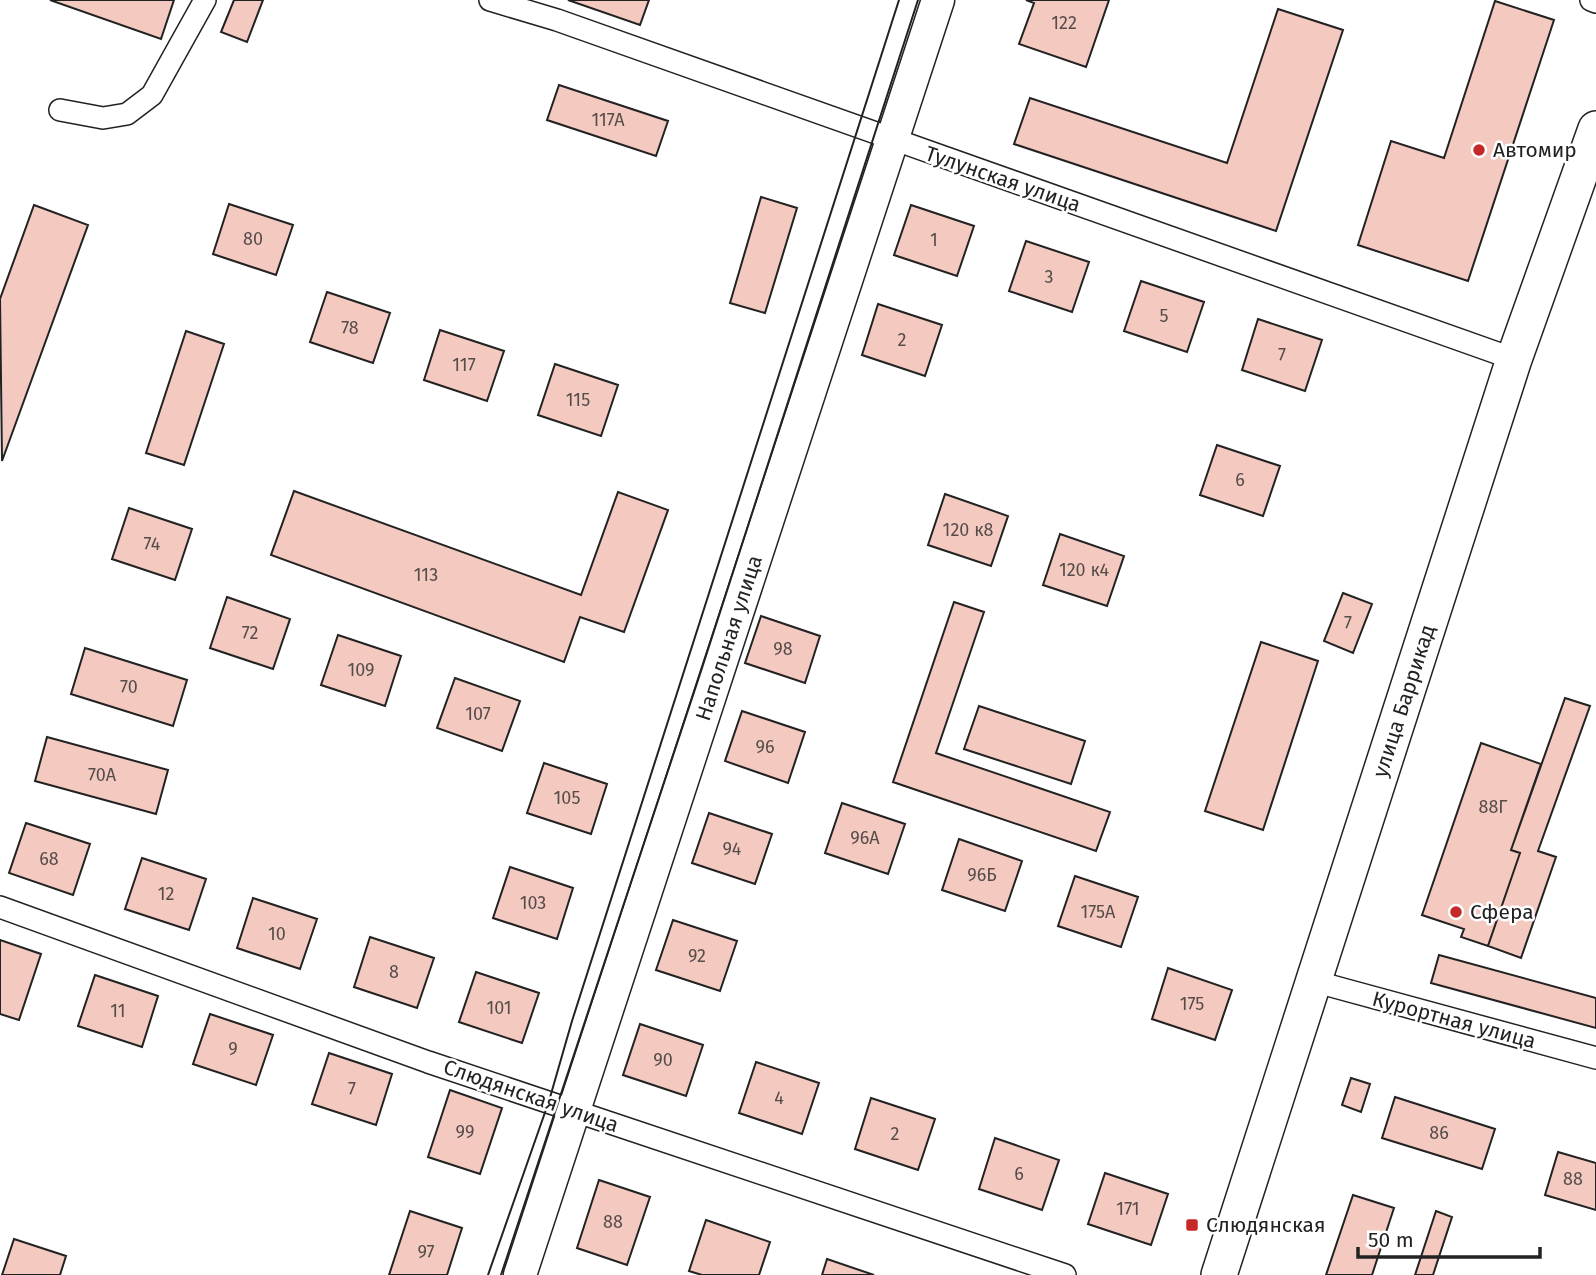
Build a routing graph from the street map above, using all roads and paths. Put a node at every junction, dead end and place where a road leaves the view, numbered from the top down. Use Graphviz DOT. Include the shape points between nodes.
graph roads {
  1 [pos="205,0"];
  2 [pos="490,0"];
  3 [pos="938,0"];
  4 [pos="1591,0"];
  5 [pos="1596,2"];
  6 [pos="60,110"];
  7 [pos="1596,130"];
  8 [pos="892,140"];
  9 [pos="1514,359"];
  10 [pos="0,907"];
  11 [pos="1313,981"];
  12 [pos="1596,1058"];
  13 [pos="575,1110"];
  14 [pos="520,1275"];
  15 [pos="1066,1275"];
  16 [pos="1219,1275"];
  1 -- 6 [label="street" via="152,95 127,114 103,118"];
  2 -- 8 [label="street, Тулунская улица"];
  3 -- 8 [label="street, Напольная улица"];
  4 -- 5 [label="street"];
  7 -- 9 [label="main road, улица Баррикад"];
  8 -- 9 [label="street, Тулунская улица"];
  8 -- 13 [label="street, Напольная улица"];
  9 -- 11 [label="main road, улица Баррикад"];
  10 -- 13 [label="street, Слюдянская улица" via="428,1062"];
  11 -- 12 [label="street, Курортная улица"];
  11 -- 16 [label="main road, улица Баррикад"];
  13 -- 14 [label="street, Напольная улица"];
  13 -- 15 [label="street, Слюдянская улица"];
}
